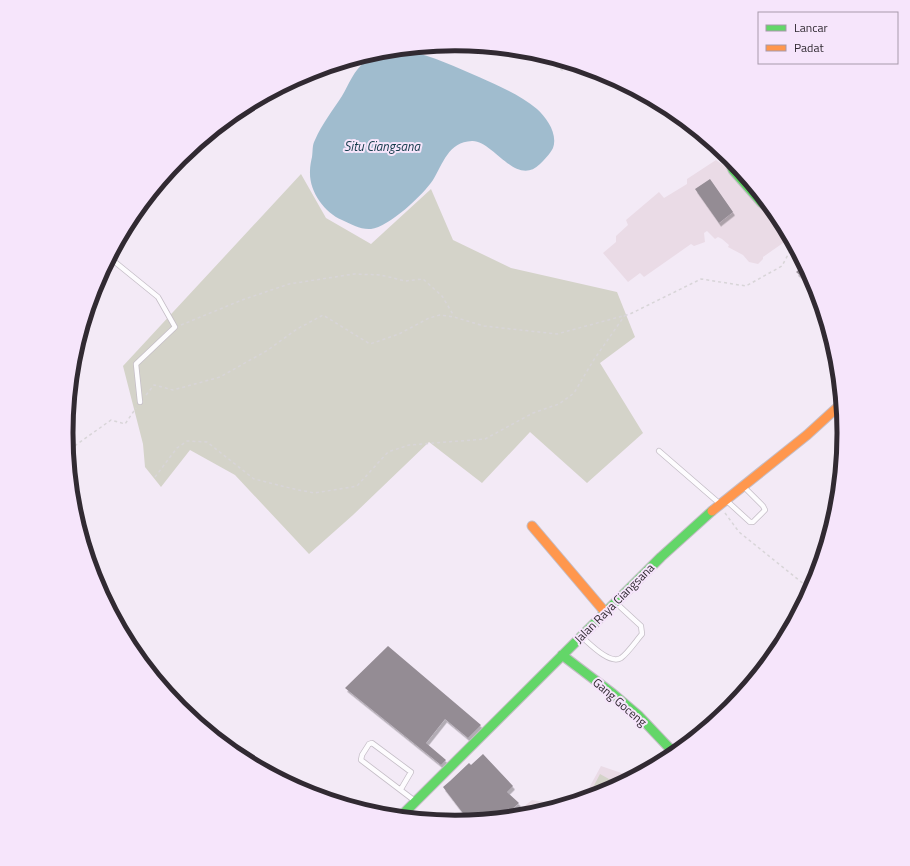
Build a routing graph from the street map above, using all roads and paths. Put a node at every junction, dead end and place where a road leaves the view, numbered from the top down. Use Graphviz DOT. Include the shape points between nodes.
graph roads {
  1 [pos="550,63"];
  2 [pos="569,68"];
  3 [pos="790,250"];
  4 [pos="114,261"];
  5 [pos="626,315"];
  6 [pos="454,317"];
  7 [pos="175,327"];
  8 [pos="140,402"];
  9 [pos="836,409"];
  10 [pos="74,448"];
  11 [pos="659,451"];
  12 [pos="155,477"];
  13 [pos="742,486"];
  14 [pos="721,503"];
  15 [pos="532,526"];
  16 [pos="805,585"];
  17 [pos="615,602"];
  18 [pos="605,612"];
  19 [pos="580,636"];
  20 [pos="562,655"];
  21 [pos="670,749"];
  22 [pos="401,789"];
  23 [pos="416,801"];
  24 [pos="405,812"];
  1 -- 2 [label="path" via="562,70"];
  3 -- 5 [label="path" via="782,266 746,286 701,279"];
  4 -- 7 [label="lane" via="158,297"];
  5 -- 6 [label="path" via="557,334 484,326"];
  5 -- 12 [label="path" via="574,393 559,404 533,413 485,439 410,444 388,452 357,486 315,493 254,479 207,442 187,441 177,448"];
  6 -- 7 [label="path" via="442,296 423,279 404,281 381,275 354,274 289,284"];
  6 -- 8 [label="path" via="440,315 429,318 399,334 370,344 323,315 268,350 220,376 174,390 154,385"];
  7 -- 8 [label="lane" via="136,364"];
  8 -- 10 [label="path" via="125,424 111,420"];
  9 -- 13 [label="main road, Jalan Raya Ciangsana"];
  11 -- 14 [label="lane"];
  13 -- 14 [label="main road, Jalan Raya Ciangsana"];
  13 -- 14 [label="lane" via="765,510 753,522"];
  14 -- 16 [label="path" via="739,532"];
  14 -- 17 [label="main road, Jalan Raya Ciangsana"];
  15 -- 18 [label="main road"];
  17 -- 18 [label="main road, Jalan Raya Ciangsana"];
  17 -- 19 [label="lane" via="641,626 642,634 621,658 608,658"];
  18 -- 19 [label="main road, Jalan Raya Ciangsana"];
  19 -- 20 [label="main road, Jalan Raya Ciangsana"];
  20 -- 21 [label="main road, Gang Goceng" via="639,716"];
  20 -- 23 [label="main road, Jalan Raya Ciangsana"];
  22 -- 22 [label="lane" via="361,760 369,744 372,743 411,772"];
  22 -- 23 [label="lane"];
  23 -- 24 [label="main road, Jalan Raya Ciangsana"];
}
